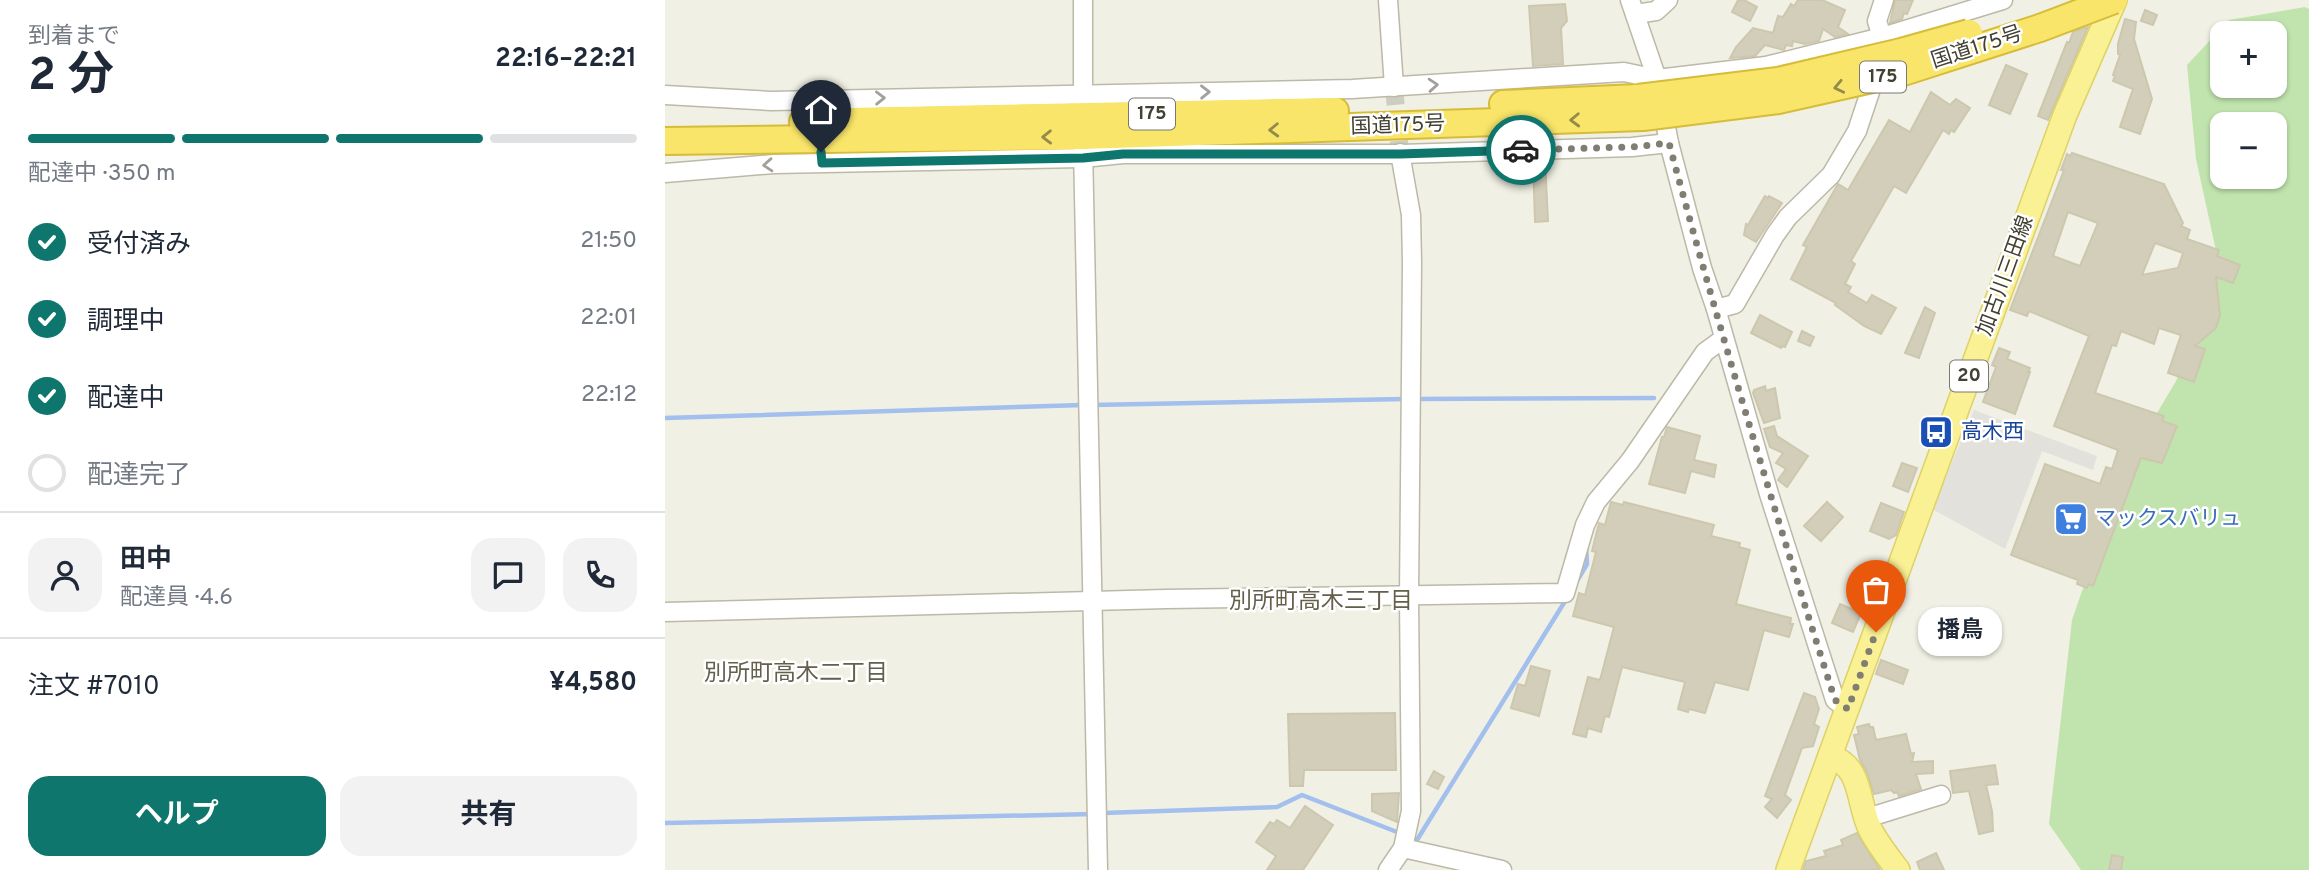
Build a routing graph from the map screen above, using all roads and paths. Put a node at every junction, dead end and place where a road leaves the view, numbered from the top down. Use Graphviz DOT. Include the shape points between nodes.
graph roads {
  1 [pos="1083,0"];
  2 [pos="1388,0"];
  3 [pos="1668,0"];
  4 [pos="1884,0"];
  5 [pos="2003,0"];
  6 [pos="2067,0"];
  7 [pos="2114,0"];
  8 [pos="1632,7"];
  9 [pos="1882,37"];
  10 [pos="1394,87"];
  11 [pos="665,95"];
  12 [pos="1646,98"];
  13 [pos="1083,125"];
  14 [pos="665,127"];
  15 [pos="665,141"];
  16 [pos="1669,143"];
  17 [pos="1400,153"];
  18 [pos="665,173"];
  19 [pos="1716,309"];
  20 [pos="1723,339"];
  21 [pos="1409,597"];
  22 [pos="1092,602"];
  23 [pos="665,612"];
  24 [pos="1848,709"];
  25 [pos="1830,756"];
  26 [pos="1941,795"];
  27 [pos="1867,818"];
  28 [pos="1403,848"];
  29 [pos="1098,870"];
  30 [pos="1388,870"];
  31 [pos="1502,870"];
  32 [pos="1788,870"];
  33 [pos="1898,870"];
  1 -- 13 [label="street"];
  2 -- 10 [label="street"];
  3 -- 8 [label="street" via="1655,11"];
  4 -- 9 [label="street" via="1877,21"];
  5 -- 9 [label="street"];
  6 -- 12 [label="highway, 国道175号 / 175, bridge" via="1901,52 1778,81"];
  7 -- 12 [label="highway, 国道175号 / 175, one-way, bridge" via="1903,72 1777,100"];
  7 -- 24 [label="main road, 加古川三田線 / 20" via="2065,115"];
  8 -- 12 [label="street"];
  9 -- 12 [label="street"];
  9 -- 19 [label="street" via="1857,131 1831,174 1788,217 1735,304"];
  10 -- 12 [label="street, one-way" via="1624,72"];
  13 -- 10 [label="street, one-way"];
  11 -- 13 [label="street, one-way"];
  12 -- 13 [label="highway, 国道175号 / 175"];
  12 -- 16 [label="street"];
  13 -- 14 [label="highway, 国道175号 / 175"];
  13 -- 15 [label="highway, 国道175号 / 175, one-way"];
  13 -- 17 [label="street" via="1123,154"];
  13 -- 18 [label="street, one-way"];
  13 -- 22 [label="street"];
  16 -- 17 [label="street"];
  16 -- 19 [label="street"];
  17 -- 21 [label="street" via="1411,215 1412,263"];
  19 -- 20 [label="street"];
  20 -- 21 [label="street" via="1705,352 1596,502 1565,593"];
  20 -- 24 [label="street" via="1835,700"];
  21 -- 22 [label="street"];
  21 -- 28 [label="street" via="1411,811"];
  22 -- 23 [label="street"];
  22 -- 29 [label="street"];
  24 -- 25 [label="main road, 加古川三田線 / 20"];
  25 -- 27 [label="main road" via="1841,759 1854,774"];
  25 -- 32 [label="main road, 加古川三田線 / 20"];
  26 -- 27 [label="street"];
  27 -- 33 [label="main road"];
  28 -- 30 [label="street"];
  28 -- 31 [label="street"];
}
